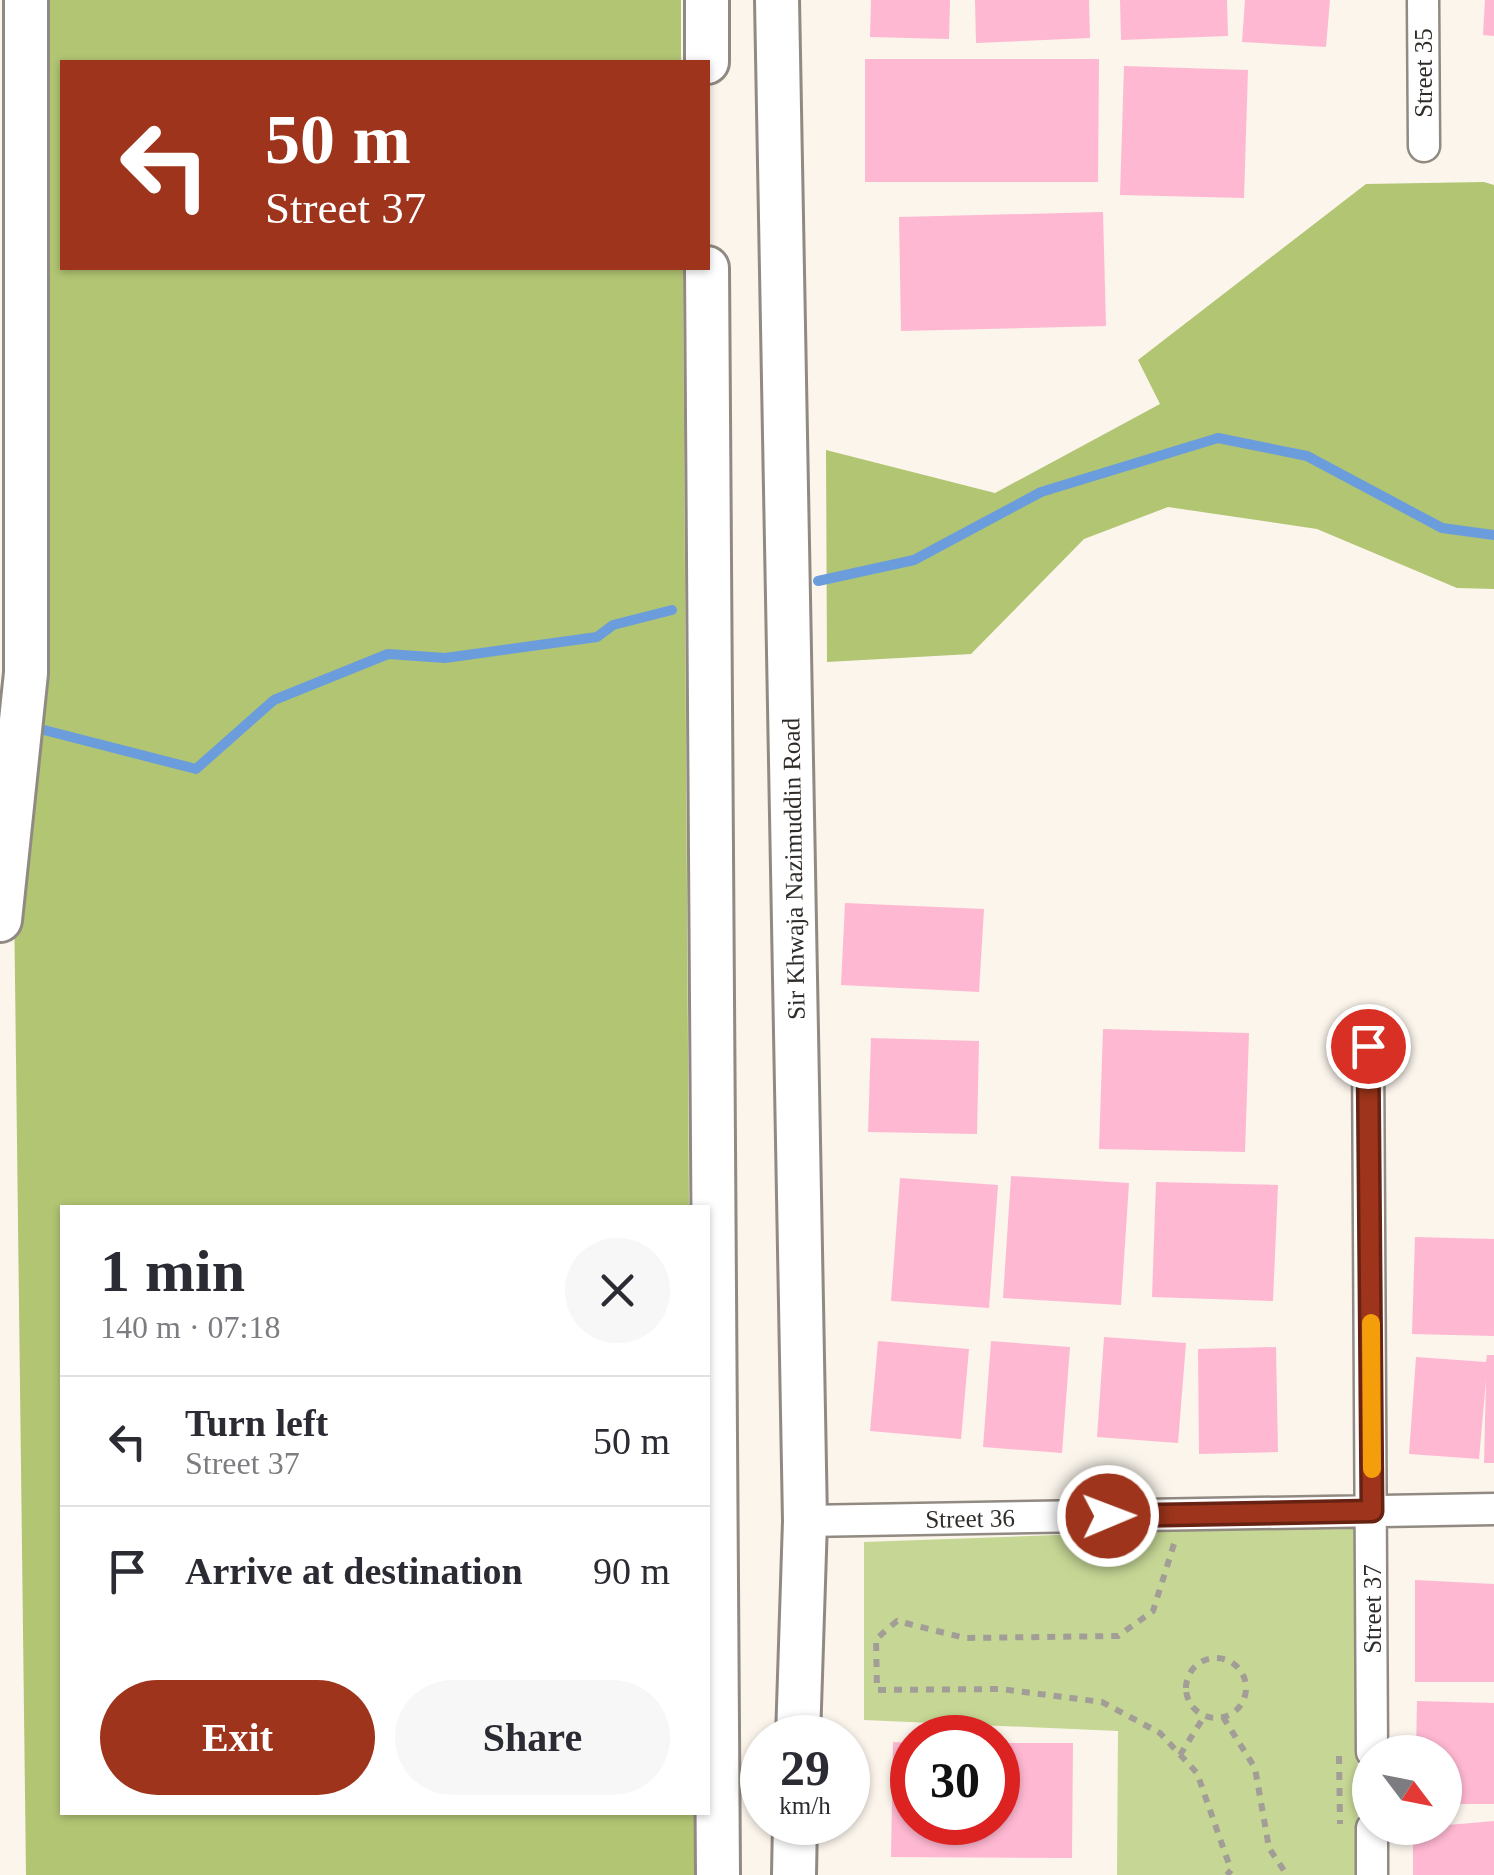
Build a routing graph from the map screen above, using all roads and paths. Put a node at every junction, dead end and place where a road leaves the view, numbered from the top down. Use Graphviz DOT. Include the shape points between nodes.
graph roads {
  1 [pos="26,0"];
  2 [pos="707,0"];
  3 [pos="777,0"];
  4 [pos="1422,0"];
  5 [pos="707,60"];
  6 [pos="1424,146"];
  7 [pos="707,270"];
  8 [pos="0,920"];
  9 [pos="1368,1046"];
  10 [pos="1494,1509"];
  11 [pos="1372,1511"];
  12 [pos="806,1520"];
  13 [pos="1192,1542"];
  14 [pos="799,1715"];
  15 [pos="1204,1715"];
  16 [pos="1224,1717"];
  17 [pos="1372,1735"];
  18 [pos="1339,1738"];
  19 [pos="1180,1755"];
  20 [pos="1340,1836"];
  21 [pos="795,1845"];
  22 [pos="1372,1845"];
  23 [pos="718,1875"];
  24 [pos="794,1875"];
  25 [pos="1227,1875"];
  26 [pos="1287,1875"];
  27 [pos="1372,1875"];
  1 -- 8 [label="main road" via="26,673"];
  2 -- 5 [label="main road"];
  3 -- 12 [label="main road, Sir Khwaja Nazimuddin Road"];
  4 -- 6 [label="street, Street 35"];
  7 -- 23 [label="main road"];
  9 -- 11 [label="street, Street 37"];
  10 -- 11 [label="street, Street 36"];
  11 -- 12 [label="street, Street 36"];
  11 -- 17 [label="street, Street 37"];
  12 -- 14 [label="main road, Sir Khwaja Nazimuddin Road"];
  13 -- 19 [label="path" via="1175,1542 1153,1611 1118,1636 965,1638 897,1621 876,1639 877,1690 1001,1689 1102,1702 1160,1733"];
  15 -- 16 [label="path"];
  15 -- 16 [label="path" via="1190,1702 1187,1682 1196,1665 1215,1658 1241,1670 1246,1688 1240,1706"];
  15 -- 19 [label="path"];
  16 -- 26 [label="path" via="1255,1768 1269,1848"];
  18 -- 20 [label="path"];
  19 -- 25 [label="path" via="1197,1773"];
  21 -- 24 [label="main road"];
  22 -- 27 [label="street"];
}
